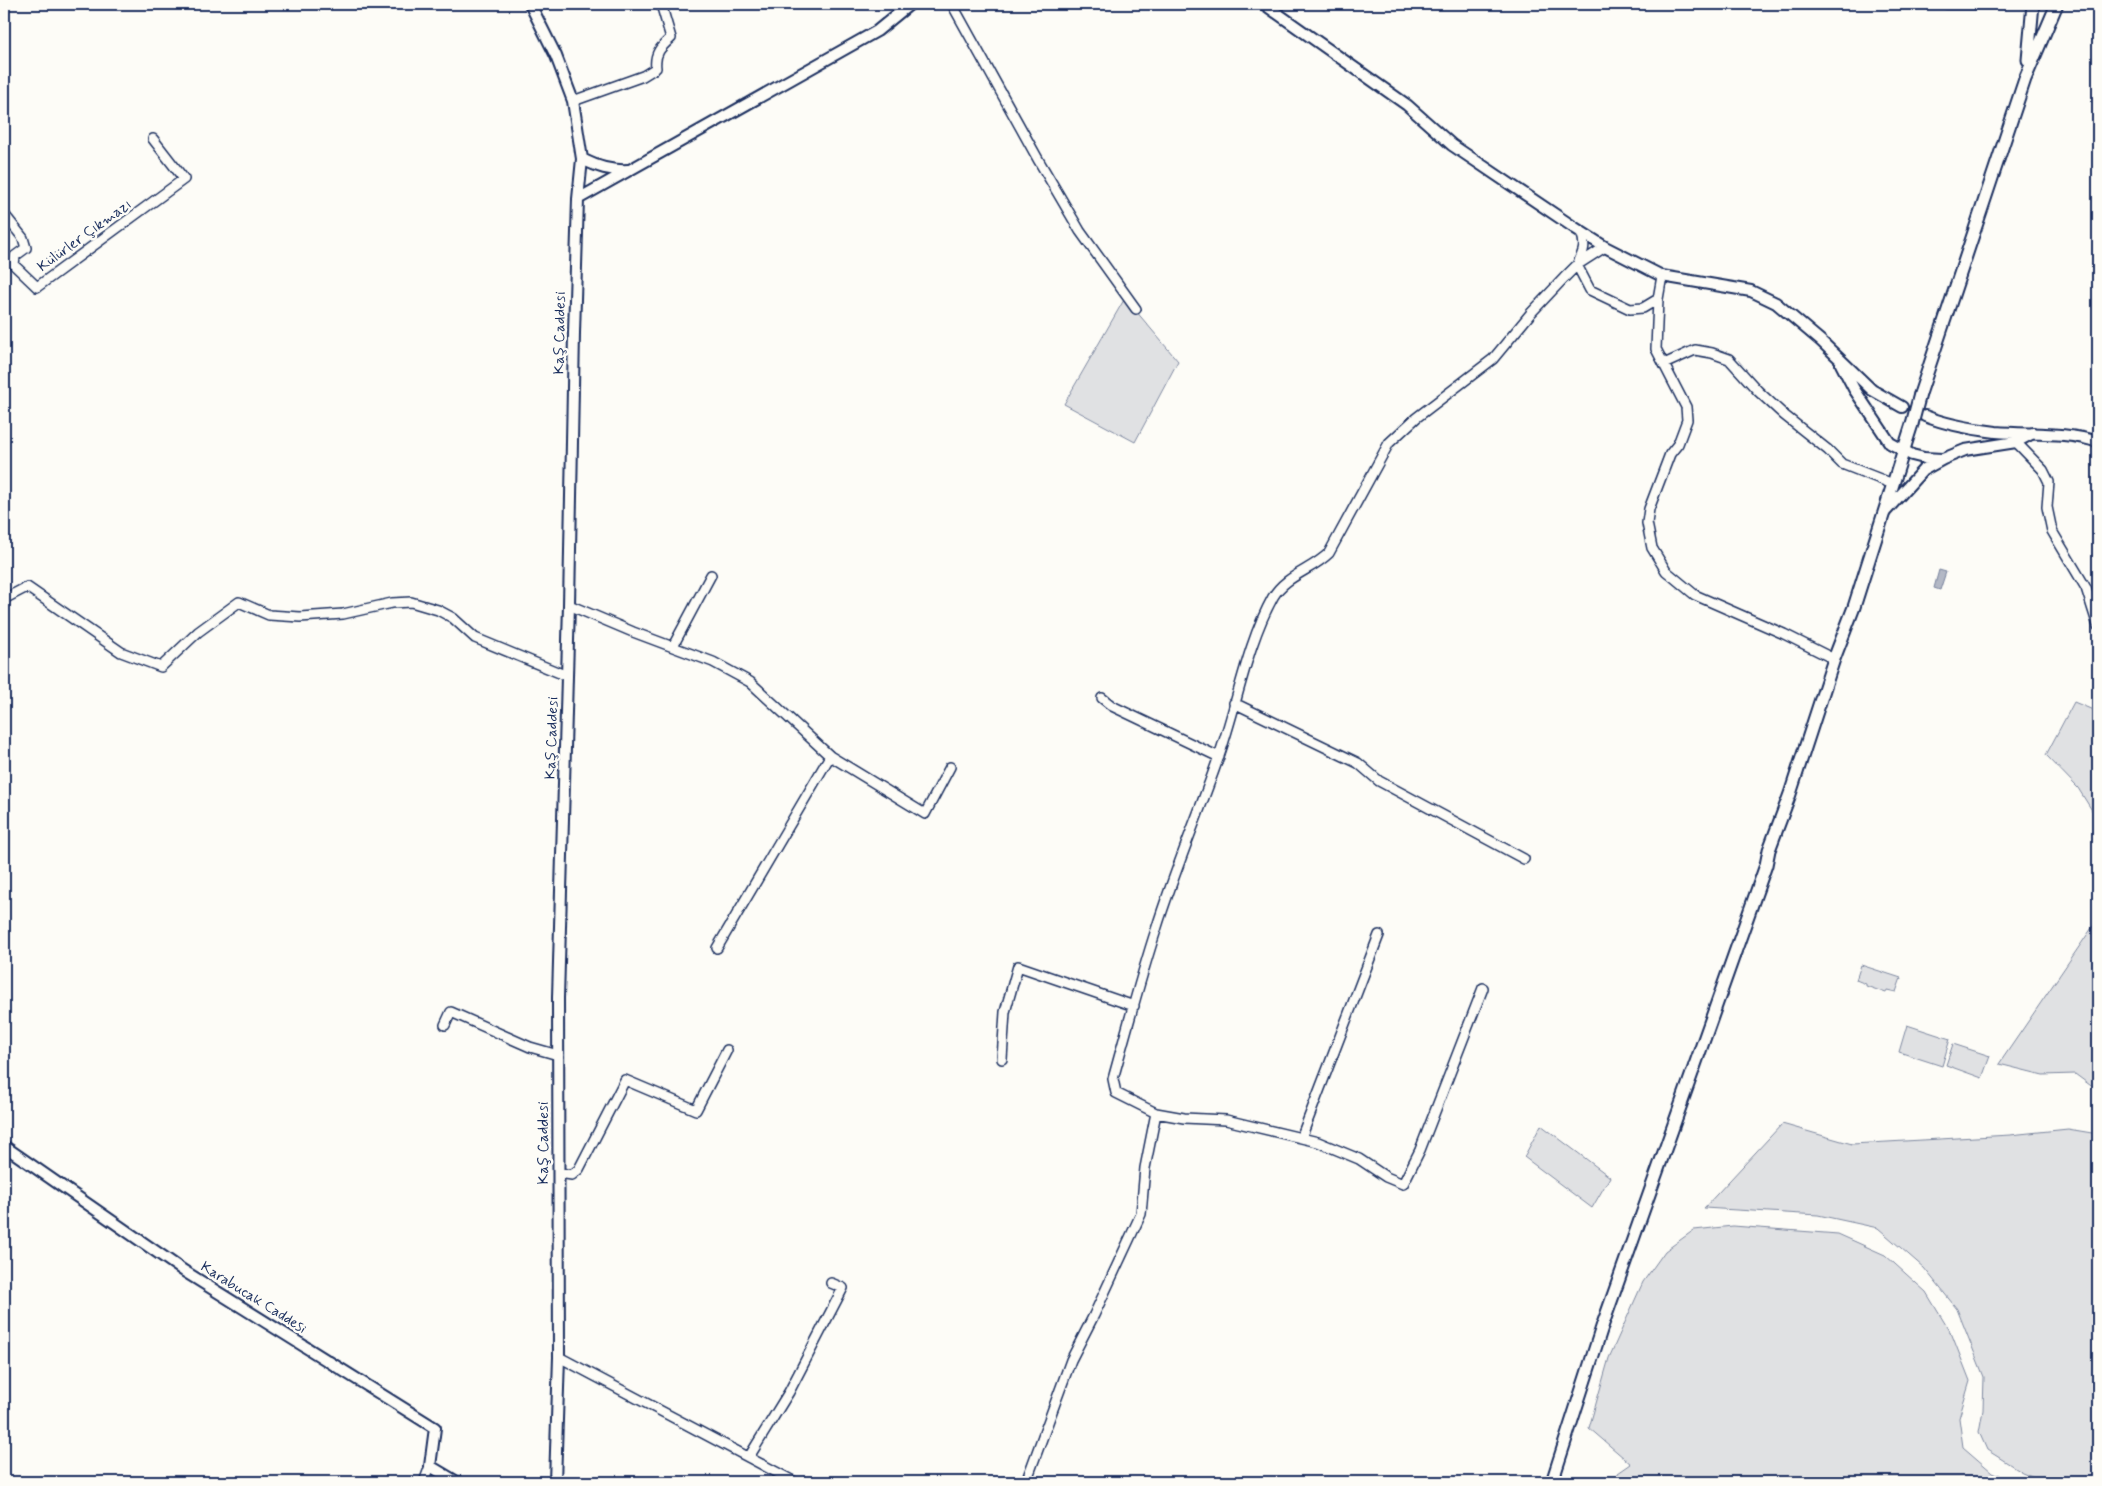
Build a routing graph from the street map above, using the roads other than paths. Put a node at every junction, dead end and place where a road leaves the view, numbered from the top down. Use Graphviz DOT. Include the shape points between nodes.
graph roads {
  1 [pos="530,4"];
  2 [pos="661,4"];
  3 [pos="910,4"];
  4 [pos="952,4"];
  5 [pos="1264,4"];
  6 [pos="1947,4"];
  7 [pos="1994,4"];
  8 [pos="2033,4"];
  9 [pos="2057,4"];
  10 [pos="2025,79"];
  11 [pos="572,101"];
  12 [pos="152,139"];
  13 [pos="582,159"];
  14 [pos="632,170"];
  15 [pos="578,198"];
  16 [pos="4,214"];
  17 [pos="1581,232"];
  18 [pos="1605,247"];
  19 [pos="1577,265"];
  20 [pos="1662,276"];
  21 [pos="1658,299"];
  22 [pos="1136,309"];
  23 [pos="1836,356"];
  24 [pos="1664,364"];
  25 [pos="1902,407"];
  26 [pos="1925,416"];
  27 [pos="2033,433"];
  28 [pos="2016,442"];
  29 [pos="2098,442"];
  30 [pos="1903,452"];
  31 [pos="1943,459"];
  32 [pos="1893,484"];
  33 [pos="1882,516"];
  34 [pos="711,575"];
  35 [pos="4,599"];
  36 [pos="569,605"];
  37 [pos="2098,626"];
  38 [pos="673,646"];
  39 [pos="1834,659"];
  40 [pos="568,676"];
  41 [pos="1102,698"];
  42 [pos="1234,703"];
  43 [pos="830,756"];
  44 [pos="1219,757"];
  45 [pos="950,767"];
  46 [pos="1524,859"];
  47 [pos="1379,935"];
  48 [pos="717,948"];
  49 [pos="1483,988"];
  50 [pos="1134,1006"];
  51 [pos="445,1025"];
  52 [pos="727,1050"];
  53 [pos="558,1055"];
  54 [pos="1002,1059"];
  55 [pos="1156,1113"];
  56 [pos="1301,1138"];
  57 [pos="4,1146"];
  58 [pos="558,1174"];
  59 [pos="831,1283"];
  60 [pos="560,1357"];
  61 [pos="750,1457"];
  62 [pos="430,1466"];
  63 [pos="424,1482"];
  64 [pos="456,1482"];
  65 [pos="555,1482"];
  66 [pos="795,1482"];
  67 [pos="1026,1482"];
  68 [pos="1552,1482"];
  1 -- 11 [label="street, Kaş Caddesi" via="556,56"];
  2 -- 11 [label="street" via="671,38 659,49 656,68 643,76"];
  3 -- 14 [label="street" via="877,30"];
  4 -- 22 [label="street" via="1080,231"];
  5 -- 17 [label="street" via="1407,105 1452,145"];
  6 -- 7 [label="street"];
  8 -- 10 [label="main road"];
  9 -- 10 [label="main road"];
  10 -- 30 [label="main road, bridge"];
  11 -- 13 [label="street, Kaş Caddesi"];
  12 -- 16 [label="street, Külürler Çıkmazı" via="184,179 37,287 14,265 15,256 26,248 23,238"];
  13 -- 14 [label="street" via="613,171"];
  13 -- 15 [label="street, Kaş Caddesi"];
  14 -- 15 [label="street"];
  15 -- 36 [label="street, Kaş Caddesi"];
  17 -- 18 [label="street"];
  17 -- 19 [label="street" via="1585,242"];
  18 -- 19 [label="street"];
  18 -- 20 [label="street"];
  19 -- 21 [label="street" via="1590,290 1630,309 1643,308"];
  19 -- 42 [label="street" via="1493,359 1389,443 1329,553 1289,579 1274,596"];
  20 -- 21 [label="street"];
  20 -- 23 [label="street" via="1751,291 1776,303"];
  21 -- 24 [label="street" via="1656,349"];
  23 -- 25 [label="street" via="1872,390"];
  23 -- 30 [label="street" via="1890,443"];
  24 -- 32 [label="street" via="1695,350 1730,359 1771,403 1842,464"];
  24 -- 39 [label="street" via="1686,407 1687,420 1649,509 1647,523 1652,548 1666,571 1695,595"];
  26 -- 27 [label="street" via="1953,425 1995,432"];
  27 -- 28 [label="street"];
  27 -- 29 [label="street" via="2080,436"];
  28 -- 31 [label="street" via="1965,450"];
  28 -- 37 [label="street" via="2043,470 2049,482 2047,507 2052,532 2086,588"];
  30 -- 31 [label="street"];
  30 -- 32 [label="main road"];
  31 -- 33 [label="street" via="1923,470"];
  32 -- 33 [label="main road"];
  33 -- 39 [label="main road"];
  34 -- 38 [label="street"];
  35 -- 40 [label="street" via="27,587 121,652 161,667 198,632 239,602 269,615 300,617 343,614 411,602 438,610 475,638"];
  36 -- 38 [label="street"];
  36 -- 40 [label="street, Kaş Caddesi"];
  38 -- 43 [label="street" via="750,682"];
  39 -- 68 [label="main road" via="1766,865 1603,1324"];
  40 -- 53 [label="street, Kaş Caddesi"];
  41 -- 44 [label="street" via="1112,706"];
  42 -- 44 [label="street"];
  42 -- 46 [label="street" via="1358,763 1379,781"];
  43 -- 45 [label="street" via="925,814"];
  43 -- 48 [label="street"];
  44 -- 50 [label="street" via="1156,930"];
  47 -- 56 [label="street"];
  49 -- 56 [label="street" via="1420,1150 1403,1184 1359,1159"];
  50 -- 54 [label="street" via="1018,966 1005,1012"];
  50 -- 55 [label="street" via="1113,1079 1116,1093"];
  51 -- 53 [label="street" via="451,1012 530,1047"];
  52 -- 58 [label="street" via="696,1110 625,1080 579,1169 572,1175"];
  53 -- 58 [label="street, Kaş Caddesi"];
  55 -- 56 [label="street" via="1226,1120"];
  55 -- 67 [label="street" via="1145,1168 1141,1214 1071,1360"];
  57 -- 62 [label="street, Karabucak Caddesi" via="184,1270 435,1428"];
  58 -- 60 [label="street, Kaş Caddesi"];
  59 -- 61 [label="street" via="843,1288 789,1392"];
  60 -- 61 [label="street"];
  60 -- 65 [label="street, Kaş Caddesi"];
  61 -- 66 [label="street"];
  62 -- 63 [label="street"];
  62 -- 64 [label="street"];
}
